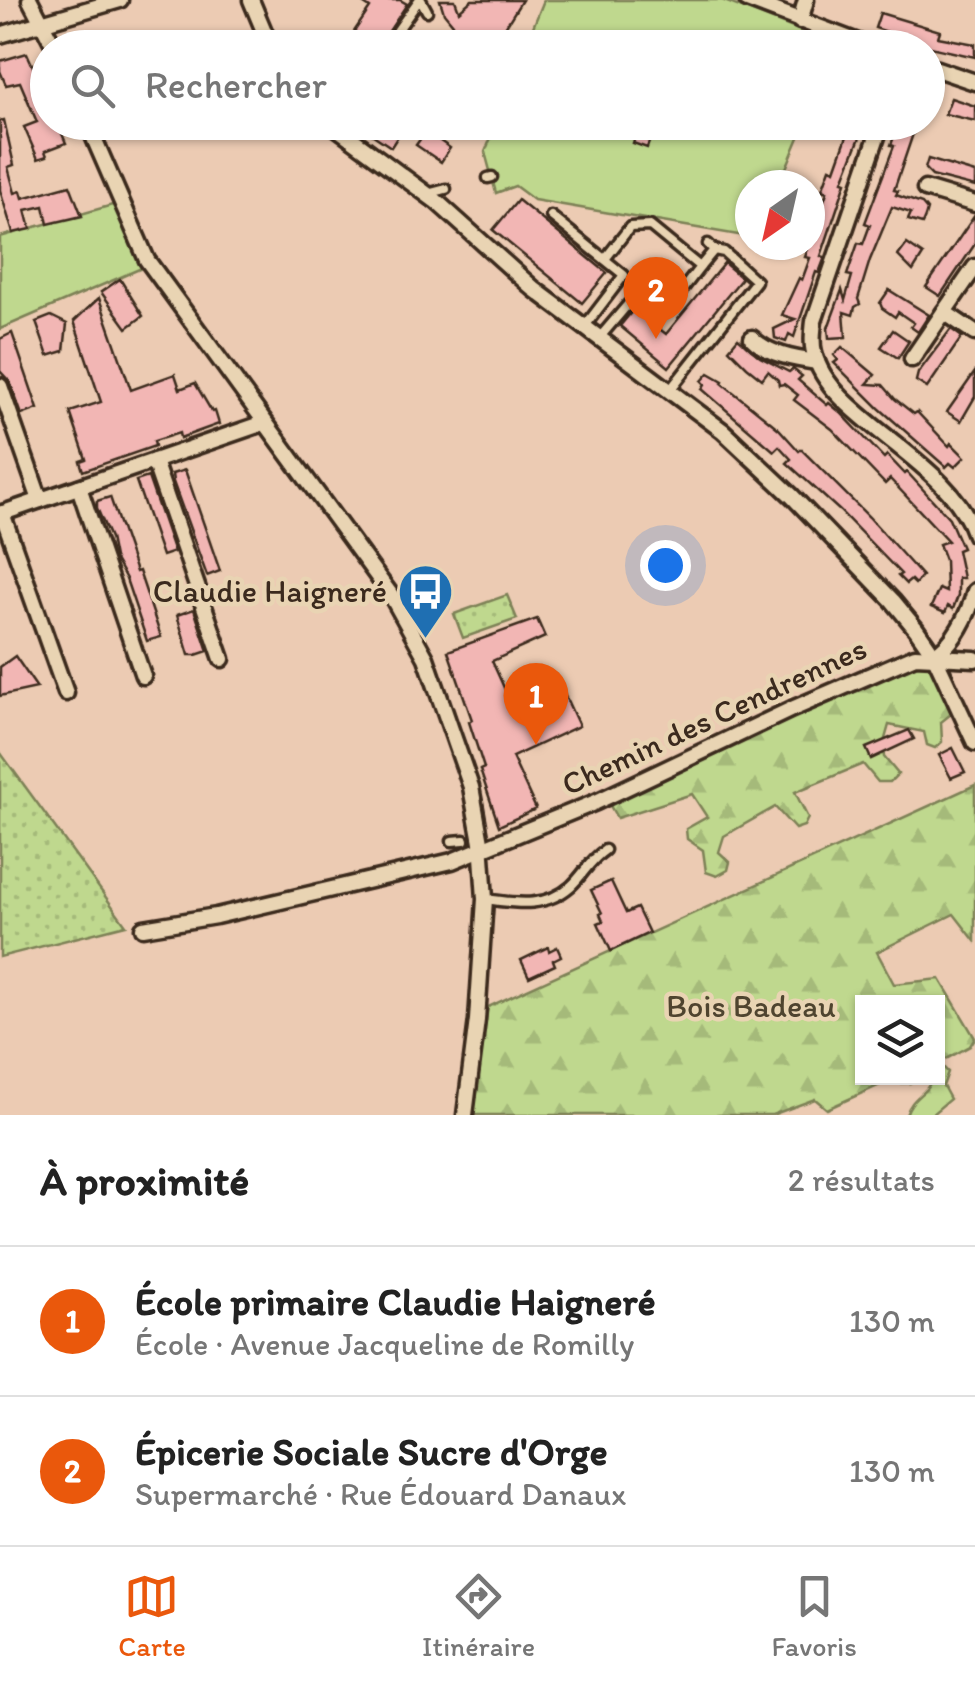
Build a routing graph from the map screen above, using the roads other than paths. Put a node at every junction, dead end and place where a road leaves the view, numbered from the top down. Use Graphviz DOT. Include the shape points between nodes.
graph roads {
  1 [pos="30,0"];
  2 [pos="120,0"];
  3 [pos="251,0"];
  4 [pos="420,0"];
  5 [pos="747,0"];
  6 [pos="806,0"];
  7 [pos="426,11"];
  8 [pos="800,21"];
  9 [pos="41,22"];
  10 [pos="45,30"];
  11 [pos="263,30"];
  12 [pos="398,30"];
  13 [pos="825,30"];
  14 [pos="0,35"];
  15 [pos="945,72"];
  16 [pos="975,82"];
  17 [pos="95,140"];
  18 [pos="353,140"];
  19 [pos="876,140"];
  20 [pos="446,189"];
  21 [pos="925,189"];
  22 [pos="428,194"];
  23 [pos="975,204"];
  24 [pos="552,216"];
  25 [pos="605,260"];
  26 [pos="975,267"];
  27 [pos="700,268"];
  28 [pos="944,312"];
  29 [pos="585,326"];
  30 [pos="975,333"];
  31 [pos="600,337"];
  32 [pos="752,338"];
  33 [pos="912,359"];
  34 [pos="817,362"];
  35 [pos="0,386"];
  36 [pos="670,390"];
  37 [pos="264,423"];
  38 [pos="154,461"];
  39 [pos="79,486"];
  40 [pos="40,500"];
  41 [pos="1,513"];
  42 [pos="972,516"];
  43 [pos="975,534"];
  44 [pos="975,592"];
  45 [pos="934,656"];
  46 [pos="222,658"];
  47 [pos="975,660"];
  48 [pos="143,676"];
  49 [pos="66,693"];
  50 [pos="975,743"];
  51 [pos="464,840"];
  52 [pos="452,841"];
  53 [pos="481,850"];
  54 [pos="605,850"];
  55 [pos="484,898"];
  56 [pos="143,928"];
  57 [pos="465,1115"];
  1 -- 9 [label="street"];
  2 -- 9 [label="street"];
  3 -- 11 [label="street"];
  4 -- 7 [label="lane"];
  4 -- 12 [label="lane"];
  5 -- 8 [label="street"];
  6 -- 8 [label="street"];
  8 -- 13 [label="street"];
  9 -- 10 [label="street"];
  9 -- 14 [label="street"];
  15 -- 16 [label="street"];
  17 -- 37 [label="street" via="146,260"];
  18 -- 22 [label="street"];
  19 -- 34 [label="street" via="814,321"];
  20 -- 22 [label="lane"];
  21 -- 23 [label="street"];
  22 -- 29 [label="street" via="534,290"];
  24 -- 25 [label="lane"];
  25 -- 27 [label="lane" via="630,227 650,226"];
  25 -- 29 [label="lane" via="624,275"];
  26 -- 28 [label="street"];
  27 -- 31 [label="lane" via="666,311 641,289"];
  27 -- 36 [label="lane" via="711,247 756,281"];
  28 -- 30 [label="street"];
  28 -- 33 [label="street"];
  29 -- 31 [label="street"];
  31 -- 36 [label="street"];
  32 -- 34 [label="street" via="759,346"];
  34 -- 42 [label="street" via="844,398"];
  35 -- 40 [label="street"];
  36 -- 45 [label="street" via="792,496 893,601"];
  37 -- 38 [label="street"];
  37 -- 53 [label="street" via="317,482 426,658 471,788"];
  38 -- 39 [label="street"];
  38 -- 46 [label="street"];
  39 -- 40 [label="street"];
  39 -- 48 [label="street"];
  40 -- 41 [label="street"];
  41 -- 49 [label="street"];
  42 -- 43 [label="street"];
  44 -- 45 [label="street"];
  45 -- 47 [label="street, Chemin des Cendrennes"];
  45 -- 50 [label="street"];
  45 -- 53 [label="street, Chemin des Cendrennes" via="915,656"];
  51 -- 52 [label="lane"];
  53 -- 55 [label="street"];
  53 -- 56 [label="street, Chemin des Cendrennes"];
  54 -- 55 [label="lane" via="570,886 530,906"];
  55 -- 57 [label="street"];
}
